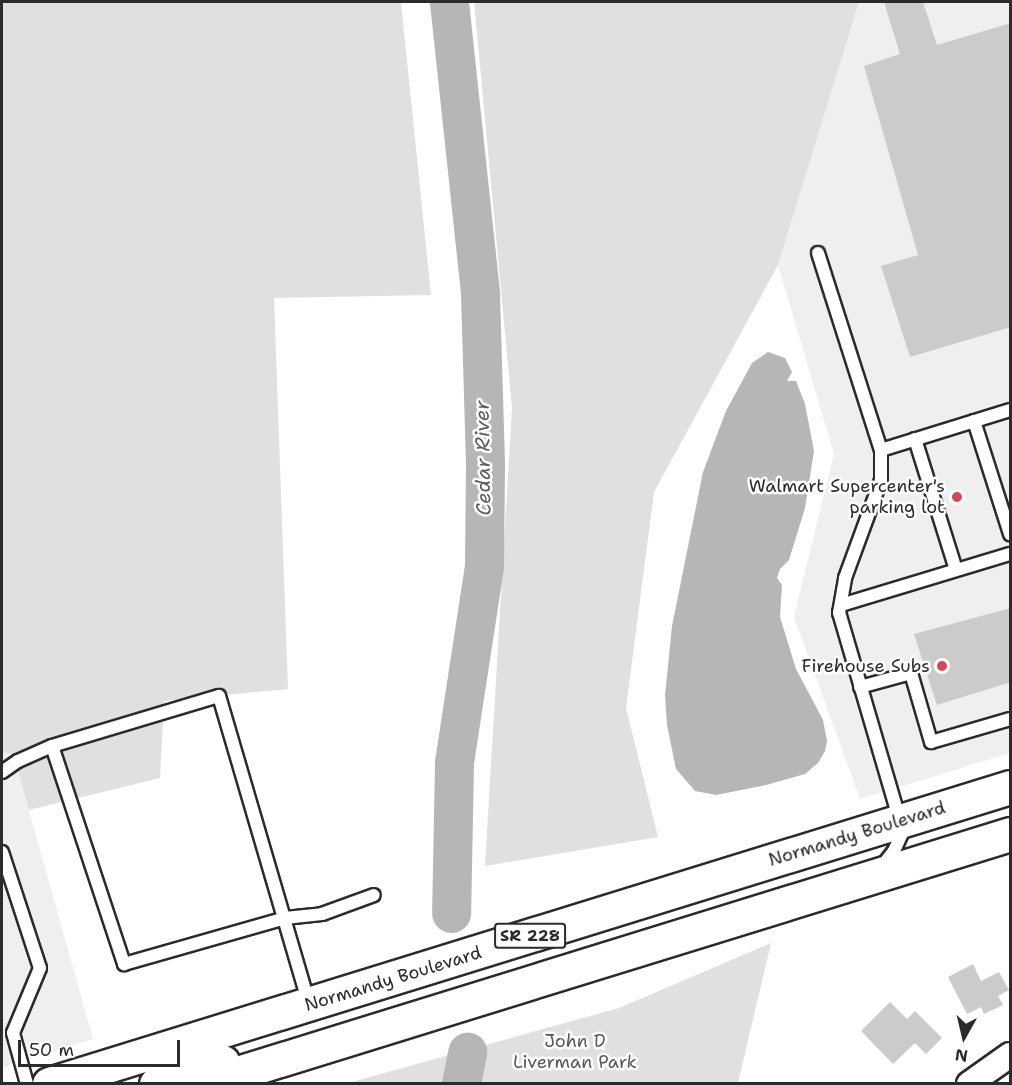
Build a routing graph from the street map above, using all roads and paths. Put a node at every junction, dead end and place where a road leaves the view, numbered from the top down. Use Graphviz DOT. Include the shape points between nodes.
graph roads {
  1 [pos="818,253"];
  2 [pos="1011,410"];
  3 [pos="975,421"];
  4 [pos="915,439"];
  5 [pos="881,450"];
  6 [pos="1011,534"];
  7 [pos="1011,554"];
  8 [pos="956,570"];
  9 [pos="841,605"];
  10 [pos="860,687"];
  11 [pos="1011,719"];
  12 [pos="52,746"];
  13 [pos="2,772"];
  14 [pos="1011,787"];
  15 [pos="900,820"];
  16 [pos="1011,834"];
  17 [pos="2,852"];
  18 [pos="871,877"];
  19 [pos="374,895"];
  20 [pos="285,918"];
  21 [pos="309,1004"];
  22 [pos="7,1033"];
  23 [pos="1011,1055"];
  24 [pos="27,1083"];
  25 [pos="49,1083"];
  26 [pos="156,1083"];
  27 [pos="202,1083"];
  28 [pos="969,1083"];
  1 -- 5 [label="lane"];
  2 -- 3 [label="lane"];
  3 -- 4 [label="lane"];
  3 -- 6 [label="lane"];
  4 -- 5 [label="lane"];
  4 -- 8 [label="lane"];
  5 -- 9 [label="lane" via="881,480 845,578"];
  7 -- 8 [label="lane"];
  8 -- 9 [label="lane"];
  9 -- 10 [label="lane" via="841,622"];
  10 -- 11 [label="lane" via="911,673 931,742"];
  10 -- 15 [label="lane"];
  12 -- 13 [label="lane"];
  12 -- 20 [label="lane" via="124,964"];
  12 -- 20 [label="lane" via="219,696"];
  14 -- 15 [label="main road, Normandy Boulevard / SR 228"];
  15 -- 18 [label="lane" via="894,851"];
  15 -- 21 [label="main road, Normandy Boulevard / SR 228"];
  16 -- 18 [label="main road, SR 228"];
  17 -- 22 [label="lane" via="40,968"];
  18 -- 27 [label="main road, SR 228"];
  19 -- 20 [label="lane" via="322,914"];
  20 -- 21 [label="lane"];
  21 -- 25 [label="main road, Normandy Boulevard / SR 228"];
  21 -- 26 [label="main road" via="297,1027 286,1036"];
  22 -- 24 [label="lane"];
  23 -- 28 [label="street"];
}
